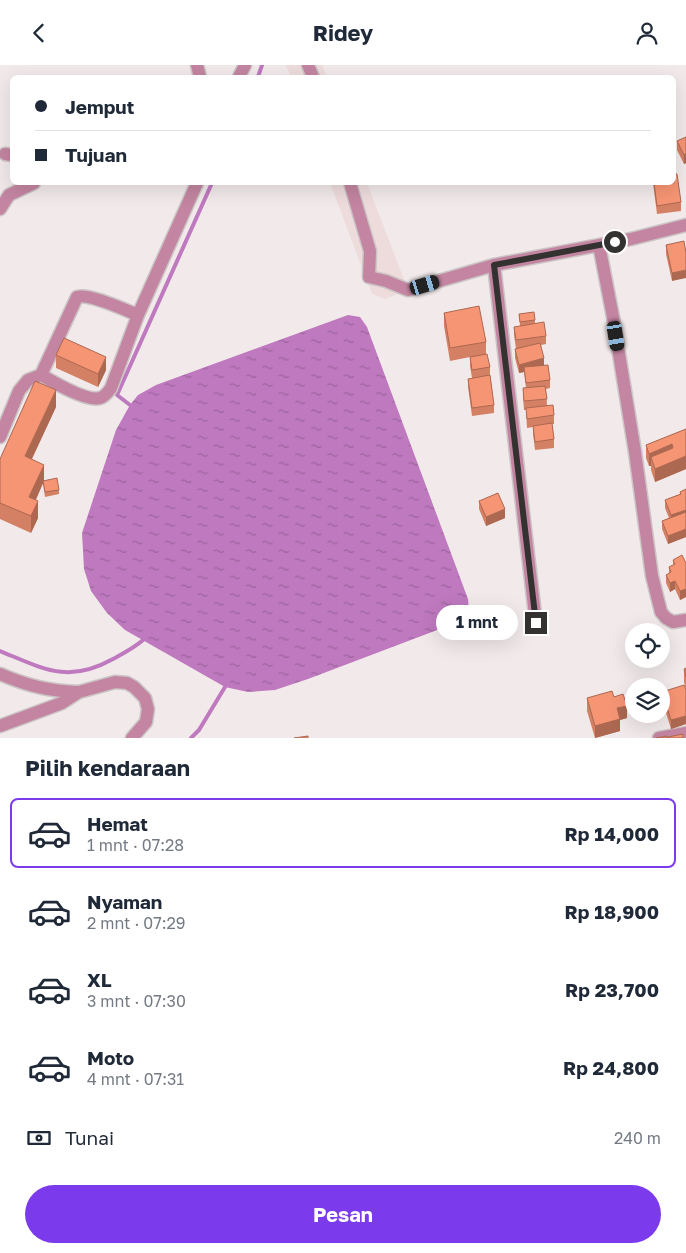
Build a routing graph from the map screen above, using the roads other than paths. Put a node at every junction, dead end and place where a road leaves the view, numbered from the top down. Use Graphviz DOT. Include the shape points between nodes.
graph roads {
  1 [pos="30,185"];
  2 [pos="196,185"];
  3 [pos="351,185"];
  4 [pos="0,209"];
  5 [pos="686,225"];
  6 [pos="599,245"];
  7 [pos="494,265"];
  8 [pos="138,315"];
  9 [pos="57,340"];
  10 [pos="71,346"];
  11 [pos="41,375"];
  12 [pos="0,437"];
  13 [pos="686,620"];
  14 [pos="536,623"];
  15 [pos="0,674"];
  16 [pos="79,692"];
  17 [pos="0,726"];
  18 [pos="686,733"];
  19 [pos="132,738"];
  20 [pos="659,738"];
  1 -- 4 [label="street" via="9,195"];
  2 -- 8 [label="street"];
  3 -- 7 [label="street" via="370,251 369,277 395,283 408,290"];
  5 -- 6 [label="street"];
  6 -- 7 [label="street"];
  6 -- 13 [label="street" via="652,576 661,612 673,622"];
  7 -- 14 [label="street"];
  8 -- 9 [label="street" via="83,295 77,297"];
  8 -- 11 [label="street" via="114,362 111,388 99,399 89,399"];
  9 -- 10 [label="street"];
  9 -- 11 [label="street"];
  11 -- 12 [label="street" via="28,380 19,391"];
  15 -- 16 [label="street" via="46,690"];
  16 -- 17 [label="street" via="62,703"];
  16 -- 19 [label="street" via="115,682 134,687 145,699 148,709 146,722"];
  18 -- 20 [label="street"];
}
